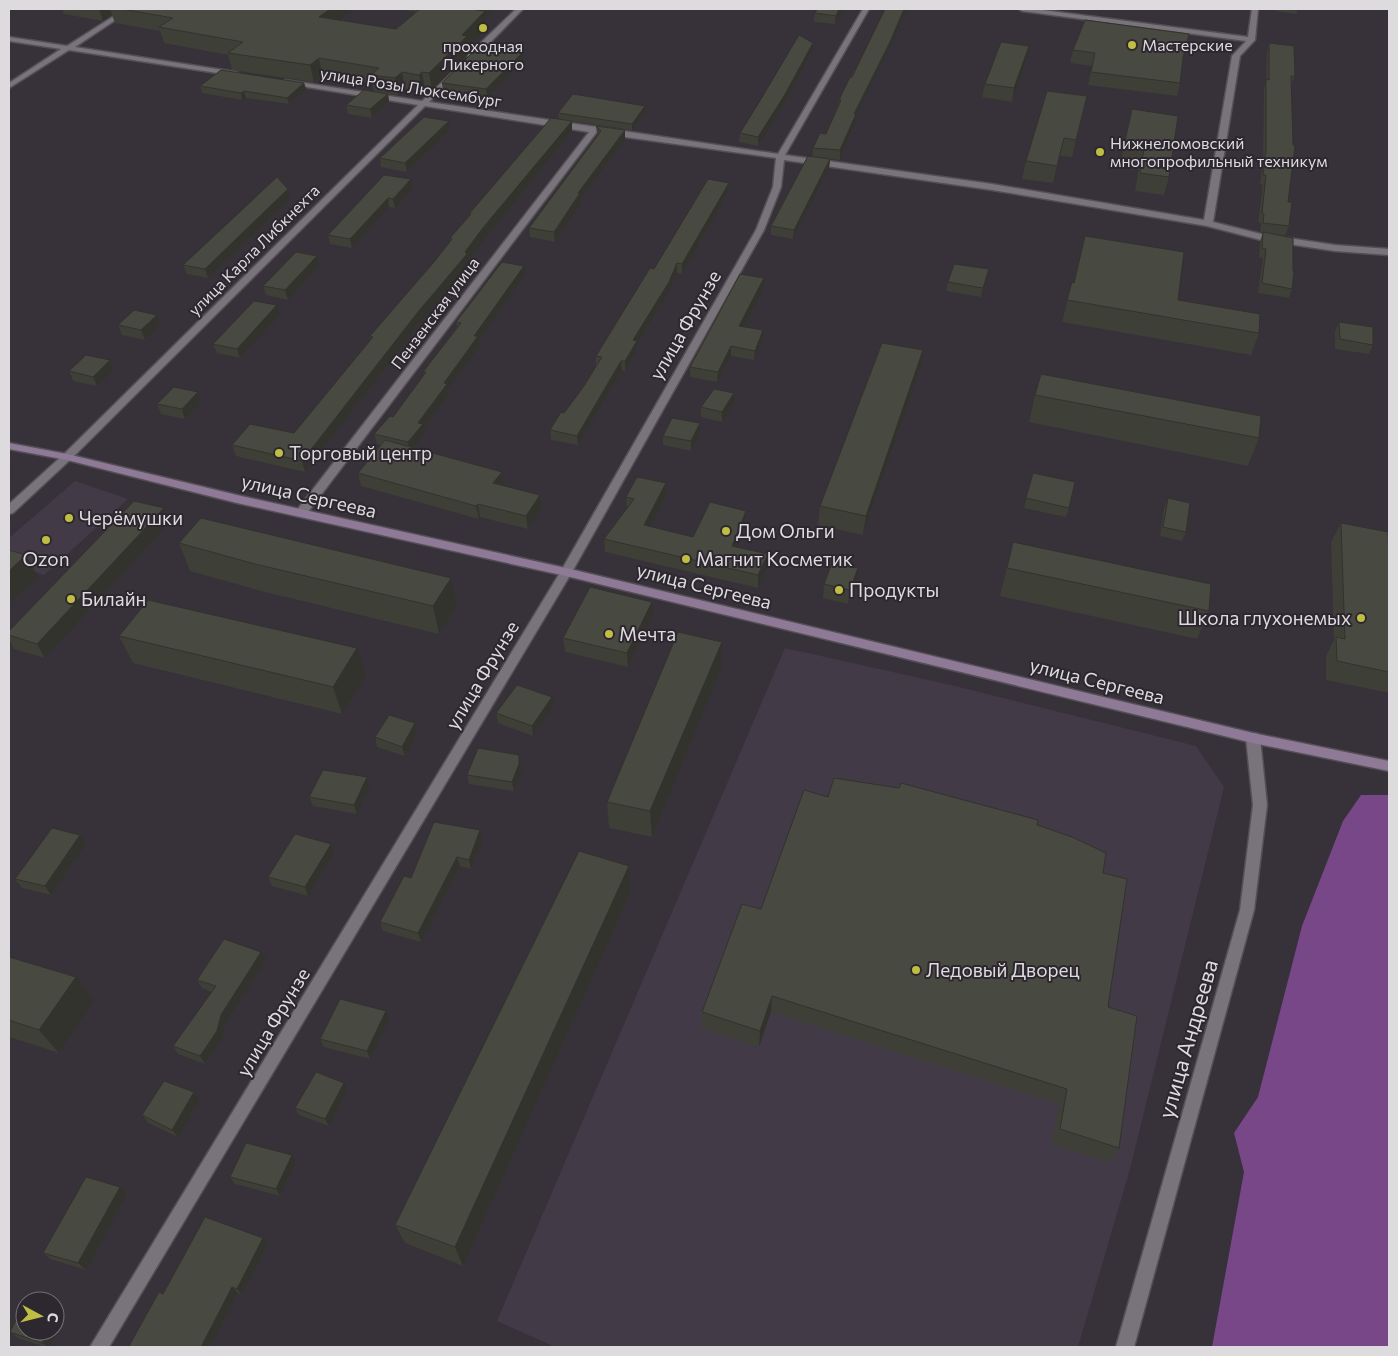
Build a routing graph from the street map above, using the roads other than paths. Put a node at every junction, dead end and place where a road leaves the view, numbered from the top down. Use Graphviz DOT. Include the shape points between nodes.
graph roads {
  1 [pos="130,9"];
  2 [pos="520,9"];
  3 [pos="866,9"];
  4 [pos="1022,9"];
  5 [pos="1255,9"];
  6 [pos="9,39"];
  7 [pos="1251,40"];
  8 [pos="68,48"];
  9 [pos="249,76"];
  10 [pos="278,80"];
  11 [pos="9,86"];
  12 [pos="424,102"];
  13 [pos="594,130"];
  14 [pos="780,157"];
  15 [pos="1208,223"];
  16 [pos="1389,252"];
  17 [pos="9,446"];
  18 [pos="67,457"];
  19 [pos="9,510"];
  20 [pos="301,514"];
  21 [pos="566,572"];
  22 [pos="1253,738"];
  23 [pos="1389,766"];
  24 [pos="99,1347"];
  25 [pos="1125,1347"];
  1 -- 8 [label="street"];
  2 -- 12 [label="street, улица Карла Либкнехта"];
  3 -- 14 [label="street, улица Фрунзе"];
  4 -- 7 [label="street"];
  5 -- 7 [label="street"];
  6 -- 8 [label="street"];
  7 -- 15 [label="street" via="1236,56"];
  8 -- 9 [label="street"];
  8 -- 11 [label="street"];
  10 -- 12 [label="street, улица Розы Люксембург"];
  12 -- 13 [label="street, улица Розы Люксембург"];
  12 -- 18 [label="street, улица Карла Либкнехта"];
  13 -- 14 [label="street, улица Розы Люксембург"];
  13 -- 20 [label="street, Пензенская улица"];
  14 -- 15 [label="street, улица Розы Люксембург"];
  14 -- 21 [label="street, улица Фрунзе" via="777,187 760,230"];
  15 -- 16 [label="street, улица Розы Люксембург" via="1279,240"];
  17 -- 18 [label="main road, улица Сергеева"];
  18 -- 19 [label="street, улица Карла Либкнехта"];
  18 -- 20 [label="main road, улица Сергеева"];
  20 -- 21 [label="main road, улица Сергеева"];
  21 -- 22 [label="main road, улица Сергеева"];
  21 -- 24 [label="street, улица Фрунзе"];
  22 -- 23 [label="main road, улица Сергеева"];
  22 -- 25 [label="street, улица Андреева" via="1260,806 1247,910"];
}
